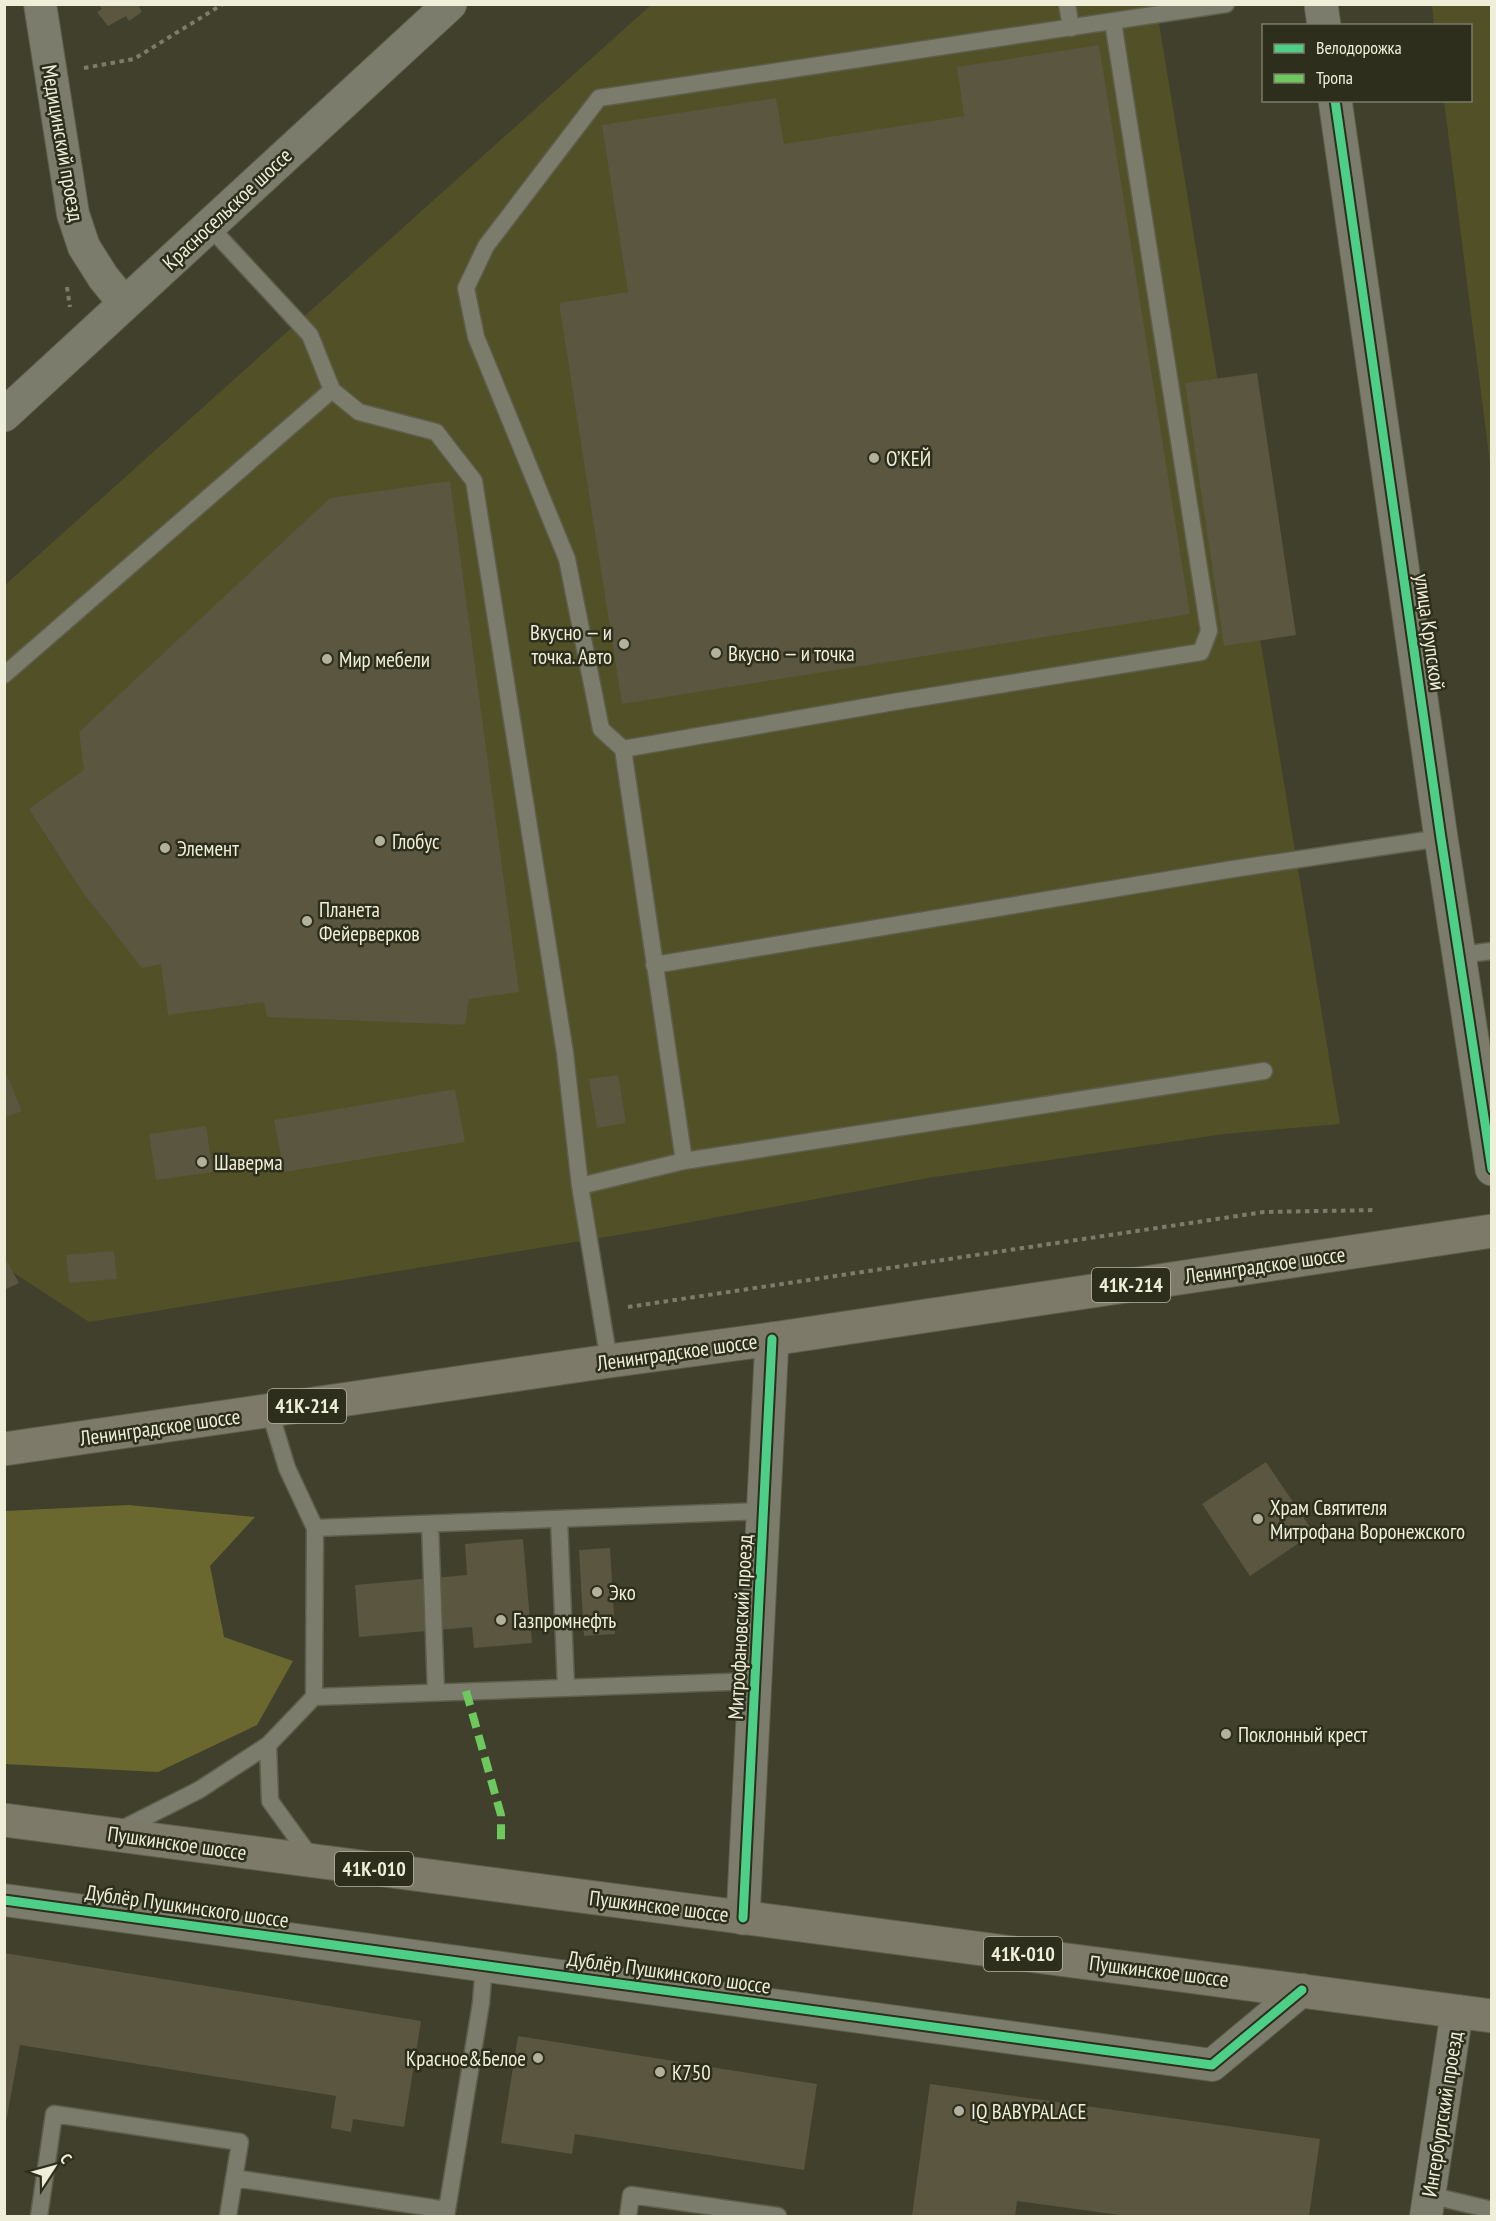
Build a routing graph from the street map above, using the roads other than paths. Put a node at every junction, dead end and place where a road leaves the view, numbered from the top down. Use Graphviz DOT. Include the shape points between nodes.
graph roads {
  1 [pos="40,4"];
  2 [pos="450,4"];
  3 [pos="1067,4"];
  4 [pos="1226,4"];
  5 [pos="1321,4"];
  6 [pos="1113,22"];
  7 [pos="1324,24"];
  8 [pos="1071,28"];
  9 [pos="1335,102"];
  10 [pos="208,225"];
  11 [pos="124,303"];
  12 [pos="332,390"];
  13 [pos="4,415"];
  14 [pos="4,675"];
  15 [pos="622,749"];
  16 [pos="1442,838"];
  17 [pos="1491,951"];
  18 [pos="1459,955"];
  19 [pos="654,965"];
  20 [pos="1264,1071"];
  21 [pos="684,1161"];
  22 [pos="1491,1168"];
  23 [pos="580,1186"];
  24 [pos="1491,1231"];
  25 [pos="772,1339"];
  26 [pos="609,1361"];
  27 [pos="270,1412"];
  28 [pos="4,1449"];
  29 [pos="763,1511"];
  30 [pos="559,1519"];
  31 [pos="430,1524"];
  32 [pos="315,1528"];
  33 [pos="755,1681"];
  34 [pos="566,1687"];
  35 [pos="436,1692"];
  36 [pos="314,1697"];
  37 [pos="268,1745"];
  38 [pos="4,1820"];
  39 [pos="112,1834"];
  40 [pos="313,1861"];
  41 [pos="4,1900"];
  42 [pos="743,1918"];
  43 [pos="484,1965"];
  44 [pos="1302,1990"];
  45 [pos="1457,2011"];
  46 [pos="1491,2016"];
  47 [pos="234,2178"];
  48 [pos="1428,2206"];
  49 [pos="1491,2210"];
  50 [pos="446,2213"];
  51 [pos="39,2217"];
  52 [pos="228,2217"];
  53 [pos="628,2217"];
  54 [pos="778,2217"];
  1 -- 11 [label="street, Медицинский проезд" via="73,214 84,247"];
  2 -- 10 [label="street, Красносельское шоссе"];
  3 -- 8 [label="lane"];
  4 -- 6 [label="lane"];
  5 -- 7 [label="street"];
  6 -- 8 [label="lane"];
  6 -- 15 [label="lane" via="1209,631 1201,652"];
  8 -- 15 [label="lane" via="599,98 486,246 466,288 476,337 567,559 601,729"];
  9 -- 16 [label="street, улица Крупской"];
  10 -- 11 [label="street, Красносельское шоссе"];
  10 -- 12 [label="lane" via="310,335"];
  11 -- 13 [label="street, Красносельское шоссе"];
  12 -- 14 [label="lane"];
  12 -- 23 [label="lane" via="358,412 436,432 474,481 565,1053"];
  15 -- 19 [label="lane"];
  16 -- 18 [label="street, улица Крупской"];
  16 -- 19 [label="lane"];
  17 -- 18 [label="lane"];
  18 -- 22 [label="street, улица Крупской"];
  19 -- 21 [label="lane"];
  20 -- 21 [label="lane"];
  21 -- 23 [label="lane"];
  23 -- 26 [label="lane"];
  24 -- 25 [label="main road, Ленинградское шоссе / 41К-214"];
  25 -- 26 [label="main road, Ленинградское шоссе / 41К-214"];
  25 -- 29 [label="street, Митрофановский проезд"];
  26 -- 27 [label="main road, Ленинградское шоссе / 41К-214"];
  27 -- 28 [label="main road, Ленинградское шоссе / 41К-214"];
  27 -- 32 [label="lane" via="287,1468"];
  29 -- 30 [label="lane"];
  29 -- 33 [label="street, Митрофановский проезд"];
  30 -- 31 [label="lane"];
  30 -- 34 [label="lane"];
  31 -- 32 [label="lane"];
  31 -- 35 [label="lane"];
  32 -- 36 [label="lane"];
  33 -- 34 [label="lane"];
  33 -- 42 [label="street, Митрофановский проезд"];
  34 -- 35 [label="lane"];
  35 -- 36 [label="lane"];
  36 -- 37 [label="lane"];
  37 -- 39 [label="lane" via="199,1790"];
  37 -- 40 [label="lane" via="270,1802"];
  38 -- 39 [label="main road, Пушкинское шоссе / 41К-010"];
  39 -- 40 [label="main road, Пушкинское шоссе / 41К-010"];
  40 -- 42 [label="main road, Пушкинское шоссе / 41К-010"];
  41 -- 43 [label="street, Дублёр Пушкинского шоссе"];
  42 -- 44 [label="main road, Пушкинское шоссе / 41К-010"];
  43 -- 44 [label="street, Дублёр Пушкинского шоссе" via="1212,2065"];
  43 -- 50 [label="lane"];
  44 -- 45 [label="main road, Пушкинское шоссе / 41К-010"];
  45 -- 46 [label="main road, Пушкинское шоссе / 41К-010"];
  45 -- 48 [label="street, Ингербургский проезд"];
  47 -- 50 [label="lane"];
  47 -- 51 [label="lane" via="240,2142 54,2114"];
  47 -- 52 [label="lane"];
  48 -- 49 [label="lane"];
  53 -- 54 [label="lane" via="631,2195"];
}
